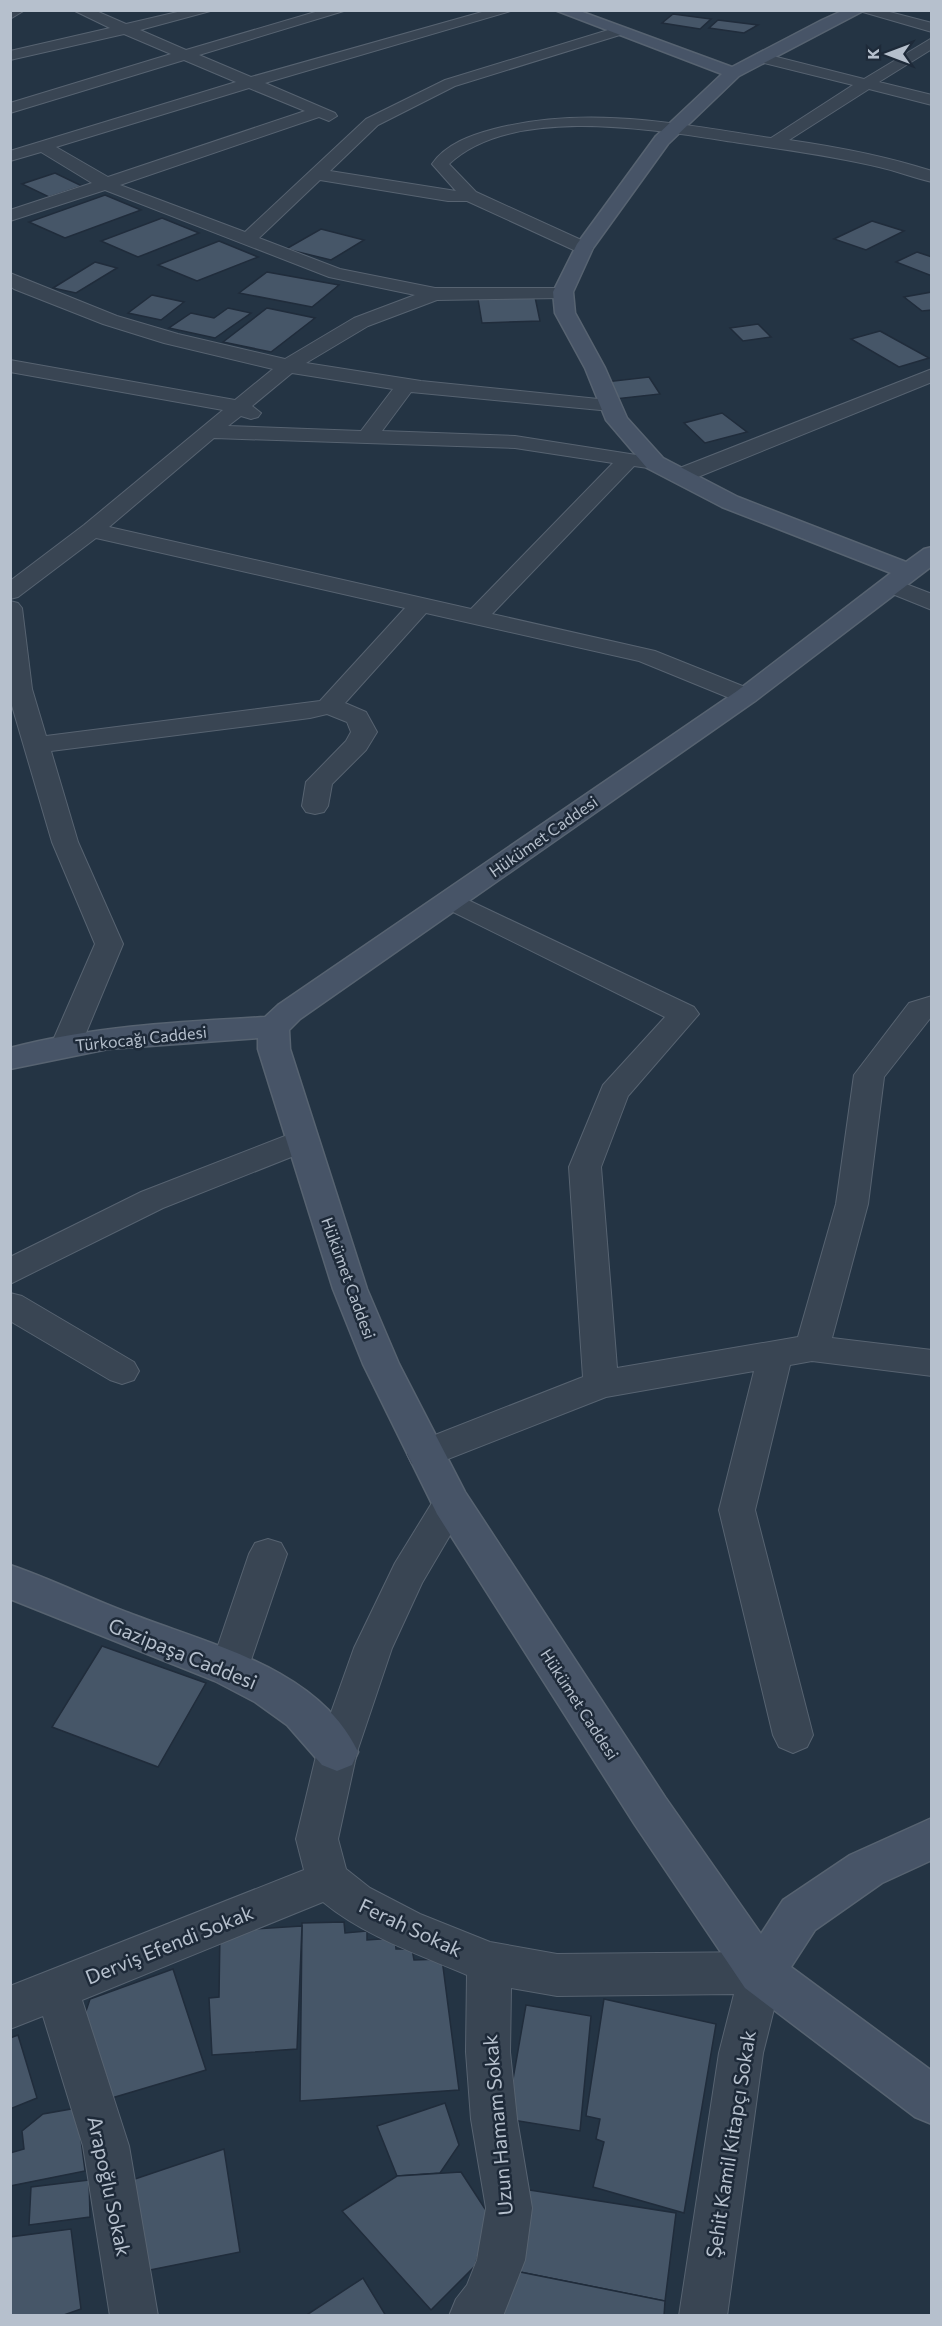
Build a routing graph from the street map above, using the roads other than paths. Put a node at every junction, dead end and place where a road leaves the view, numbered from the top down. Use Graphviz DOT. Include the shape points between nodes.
graph roads {
  1 [pos="18,10"];
  2 [pos="80,10"];
  3 [pos="207,10"];
  4 [pos="340,10"];
  5 [pos="507,10"];
  6 [pos="562,10"];
  7 [pos="858,10"];
  8 [pos="863,10"];
  9 [pos="10,15"];
  10 [pos="932,28"];
  11 [pos="127,29"];
  12 [pos="618,31"];
  13 [pos="932,42"];
  14 [pos="14,53"];
  15 [pos="188,55"];
  16 [pos="761,58"];
  17 [pos="733,73"];
  18 [pos="252,82"];
  19 [pos="867,84"];
  20 [pos="932,100"];
  21 [pos="10,108"];
  22 [pos="319,112"];
  23 [pos="352,127"];
  24 [pos="675,128"];
  25 [pos="777,141"];
  26 [pos="44,147"];
  27 [pos="10,156"];
  28 [pos="923,158"];
  29 [pos="907,168"];
  30 [pos="316,174"];
  31 [pos="932,177"];
  32 [pos="109,185"];
  33 [pos="470,196"];
  34 [pos="10,216"];
  35 [pos="249,238"];
  36 [pos="584,248"];
  37 [pos="10,278"];
  38 [pos="563,292"];
  39 [pos="435,294"];
  40 [pos="10,366"];
  41 [pos="288,366"];
  42 [pos="932,375"];
  43 [pos="406,385"];
  44 [pos="611,405"];
  45 [pos="238,407"];
  46 [pos="208,432"];
  47 [pos="293,434"];
  48 [pos="367,436"];
  49 [pos="629,459"];
  50 [pos="655,463"];
  51 [pos="680,476"];
  52 [pos="92,530"];
  53 [pos="932,554"];
  54 [pos="901,579"];
  55 [pos="10,592"];
  56 [pos="932,603"];
  57 [pos="421,604"];
  58 [pos="10,608"];
  59 [pos="476,617"];
  60 [pos="746,696"];
  61 [pos="329,705"];
  62 [pos="36,745"];
  63 [pos="315,806"];
  64 [pos="452,900"];
  65 [pos="932,1005"];
  66 [pos="273,1027"];
  67 [pos="66,1045"];
  68 [pos="10,1059"];
  69 [pos="303,1140"];
  70 [pos="10,1272"];
  71 [pos="10,1305"];
  72 [pos="812,1348"];
  73 [pos="775,1354"];
  74 [pos="932,1363"];
  75 [pos="122,1371"];
  76 [pos="601,1384"];
  77 [pos="425,1454"];
  78 [pos="451,1503"];
  79 [pos="268,1554"];
  80 [pos="10,1581"];
  81 [pos="229,1669"];
  82 [pos="793,1735"];
  83 [pos="337,1752"];
  84 [pos="932,1838"];
  85 [pos="328,1880"];
  86 [pos="489,1963"];
  87 [pos="761,1973"];
  88 [pos="57,1989"];
  89 [pos="10,2008"];
  90 [pos="932,2100"];
  91 [pos="134,2316"];
  92 [pos="472,2316"];
  93 [pos="703,2316"];
  1 -- 9 [label="street"];
  2 -- 11 [label="street"];
  3 -- 11 [label="street"];
  4 -- 15 [label="street"];
  5 -- 18 [label="street"];
  6 -- 12 [label="street"];
  7 -- 16 [label="street"];
  8 -- 10 [label="street"];
  11 -- 14 [label="street"];
  11 -- 15 [label="street"];
  12 -- 17 [label="street"];
  12 -- 23 [label="street" via="450,83 372,122"];
  13 -- 19 [label="street"];
  15 -- 18 [label="street"];
  15 -- 21 [label="street"];
  16 -- 17 [label="street"];
  16 -- 19 [label="street"];
  17 -- 24 [label="street"];
  18 -- 22 [label="street"];
  18 -- 26 [label="street"];
  19 -- 20 [label="street"];
  19 -- 25 [label="street"];
  22 -- 23 [label="street"];
  22 -- 32 [label="street"];
  23 -- 30 [label="street"];
  24 -- 25 [label="street"];
  24 -- 33 [label="street" via="595,121 505,131 471,141 450,151 440,164"];
  24 -- 36 [label="street" via="662,140"];
  25 -- 29 [label="street"];
  26 -- 27 [label="street"];
  26 -- 32 [label="street"];
  28 -- 29 [label="street"];
  29 -- 31 [label="street"];
  30 -- 33 [label="street" via="448,196"];
  30 -- 35 [label="street"];
  32 -- 34 [label="street"];
  32 -- 35 [label="street"];
  33 -- 36 [label="street"];
  35 -- 39 [label="street" via="335,273"];
  36 -- 38 [label="street"];
  37 -- 41 [label="street" via="109,320"];
  38 -- 39 [label="street"];
  38 -- 44 [label="street" via="565,313"];
  39 -- 41 [label="street" via="361,322"];
  40 -- 45 [label="street"];
  41 -- 43 [label="street"];
  41 -- 45 [label="street"];
  42 -- 51 [label="street"];
  43 -- 44 [label="street"];
  43 -- 48 [label="street"];
  44 -- 50 [label="street" via="617,420"];
  45 -- 46 [label="street"];
  45 -- 47 [label="street"];
  46 -- 47 [label="street"];
  46 -- 52 [label="street"];
  47 -- 48 [label="street"];
  48 -- 49 [label="street" via="515,442"];
  49 -- 50 [label="street"];
  49 -- 59 [label="street"];
  50 -- 51 [label="street"];
  51 -- 54 [label="street"];
  52 -- 55 [label="street"];
  52 -- 57 [label="street"];
  53 -- 54 [label="street, Hükümet Caddesi"];
  54 -- 56 [label="street"];
  54 -- 60 [label="street, Hükümet Caddesi"];
  57 -- 59 [label="street"];
  57 -- 61 [label="street"];
  58 -- 62 [label="street" via="20,689"];
  59 -- 60 [label="street" via="647,656"];
  60 -- 64 [label="street, Hükümet Caddesi"];
  61 -- 62 [label="street" via="310,711"];
  61 -- 63 [label="street" via="357,717 364,732 357,745 319,782"];
  62 -- 67 [label="street" via="65,842 109,944"];
  64 -- 66 [label="street, Hükümet Caddesi"];
  64 -- 76 [label="street" via="684,1014 614,1092 585,1167"];
  65 -- 72 [label="street" via="919,1010 869,1075 852,1204"];
  66 -- 67 [label="street, Türkocağı Caddesi" via="156,1034"];
  66 -- 69 [label="street, Hükümet Caddesi" via="274,1049"];
  67 -- 68 [label="street, Türkocağı Caddesi"];
  69 -- 70 [label="street" via="141,1205"];
  69 -- 77 [label="street, Hükümet Caddesi" via="350,1289"];
  71 -- 75 [label="street"];
  72 -- 73 [label="street"];
  72 -- 74 [label="street"];
  73 -- 76 [label="street"];
  73 -- 82 [label="street" via="737,1510"];
  76 -- 77 [label="street"];
  77 -- 78 [label="street, Hükümet Caddesi"];
  78 -- 83 [label="street" via="408,1574 373,1648"];
  78 -- 87 [label="street, Hükümet Caddesi" via="650,1811"];
  79 -- 81 [label="street"];
  80 -- 81 [label="street, Gazipaşa Caddesi"];
  81 -- 83 [label="street, Gazipaşa Caddesi" via="270,1689 303,1712"];
  83 -- 85 [label="street" via="317,1839"];
  84 -- 87 [label="street" via="866,1869 799,1916"];
  85 -- 86 [label="street, Ferah Sokak" via="355,1902"];
  85 -- 88 [label="street, Derviş Efendi Sokak"];
  86 -- 87 [label="street, Ferah Sokak" via="556,1975"];
  86 -- 92 [label="street, Uzun Hamam Sokak" via="488,2052 509,2208 501,2260 485,2301"];
  87 -- 90 [label="street, Hükümet Caddesi"];
  87 -- 93 [label="street, Şehit Kamil Kitapçı Sokak" via="741,2053"];
  88 -- 89 [label="street, Derviş Efendi Sokak"];
  88 -- 91 [label="street, Arapoğlu Sokak" via="106,2146"];
}
